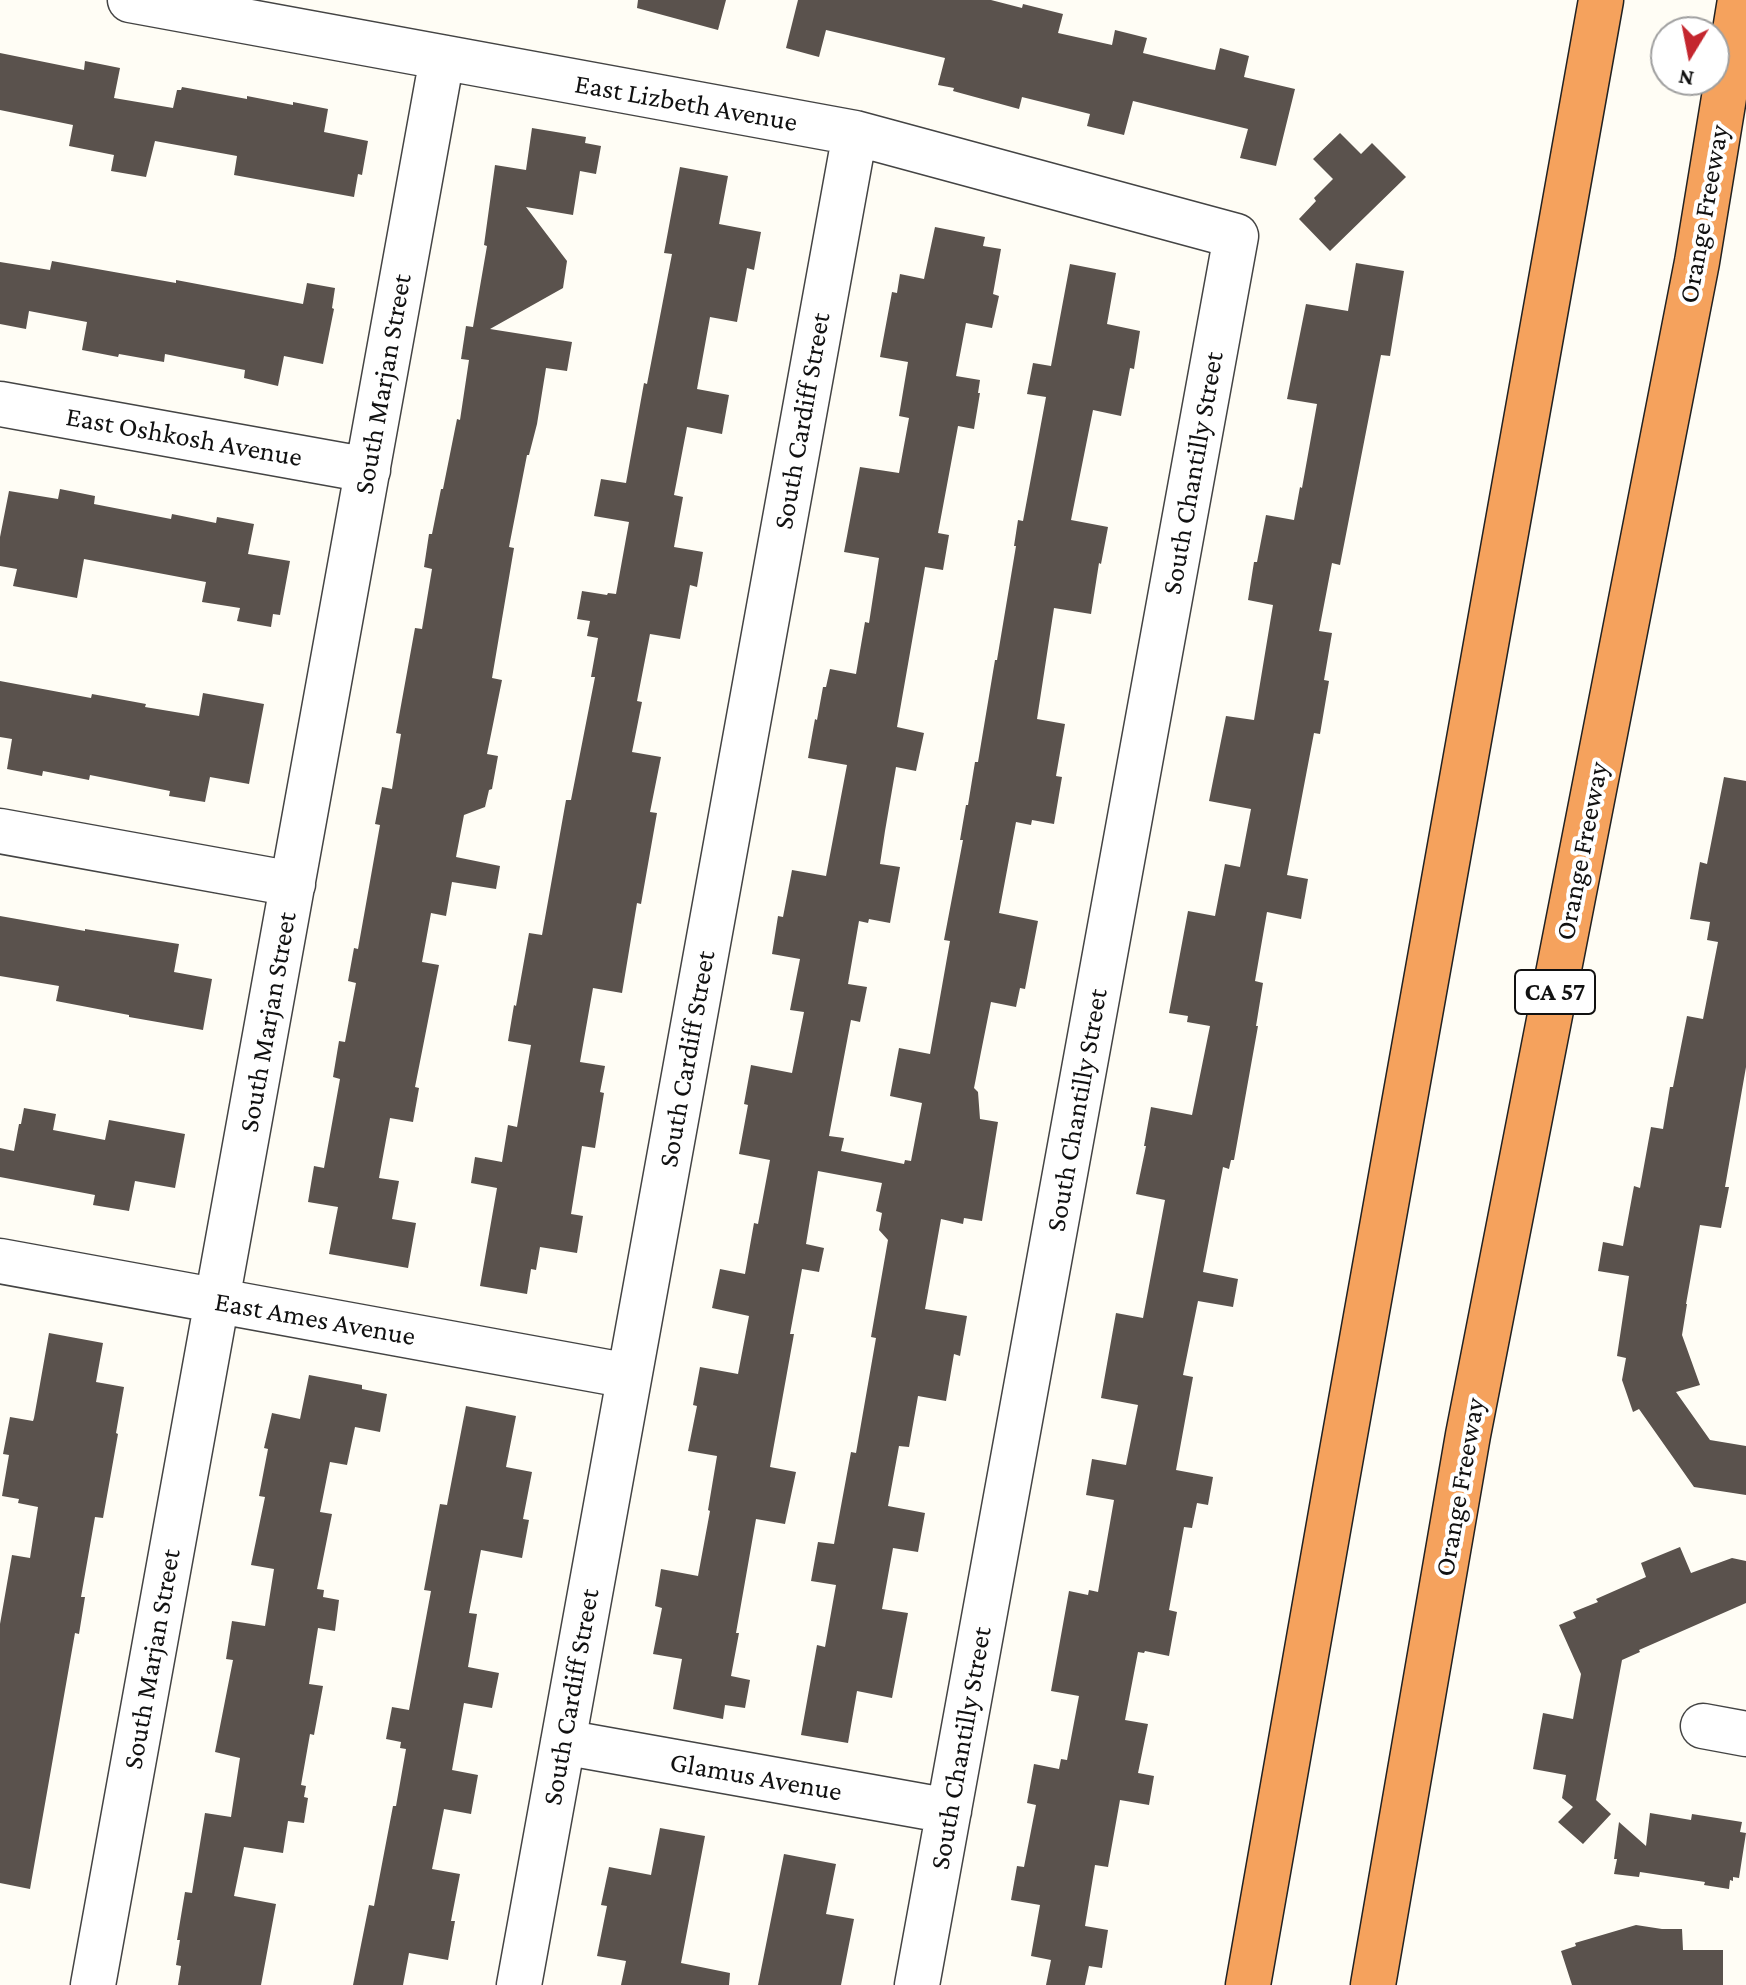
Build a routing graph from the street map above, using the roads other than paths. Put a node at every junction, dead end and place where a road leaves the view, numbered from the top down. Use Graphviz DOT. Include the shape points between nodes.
graph roads {
  1 [pos="130,0"];
  2 [pos="1601,0"];
  3 [pos="1740,0"];
  4 [pos="442,58"];
  5 [pos="855,133"];
  6 [pos="1236,236"];
  7 [pos="0,404"];
  8 [pos="368,470"];
  9 [pos="0,831"];
  10 [pos="293,884"];
  11 [pos="0,1261"];
  12 [pos="217,1301"];
  13 [pos="629,1376"];
  14 [pos="1703,1726"];
  15 [pos="1746,1734"];
  16 [pos="563,1742"];
  17 [pos="949,1811"];
  18 [pos="93,1985"];
  19 [pos="519,1985"];
  20 [pos="917,1985"];
  21 [pos="1248,1985"];
  22 [pos="1373,1985"];
  1 -- 4 [label="street, East Lizbeth Avenue"];
  2 -- 21 [label="highway"];
  3 -- 22 [label="highway, Orange Freeway / CA 57" via="1697,262 1468,1435"];
  4 -- 5 [label="street, East Lizbeth Avenue"];
  4 -- 8 [label="street, South Marjan Street"];
  5 -- 6 [label="street, East Lizbeth Avenue"];
  5 -- 13 [label="street, South Cardiff Street"];
  6 -- 17 [label="street, South Chantilly Street"];
  7 -- 8 [label="street, East Oshkosh Avenue"];
  8 -- 10 [label="street, South Marjan Street"];
  9 -- 10 [label="street"];
  10 -- 12 [label="street, South Marjan Street"];
  11 -- 12 [label="street, East Ames Avenue"];
  12 -- 13 [label="street, East Ames Avenue"];
  12 -- 18 [label="street, South Marjan Street"];
  13 -- 16 [label="street, South Cardiff Street"];
  14 -- 15 [label="street"];
  16 -- 17 [label="street, Glamus Avenue"];
  16 -- 19 [label="street, South Cardiff Street"];
  17 -- 20 [label="street, South Chantilly Street"];
}
